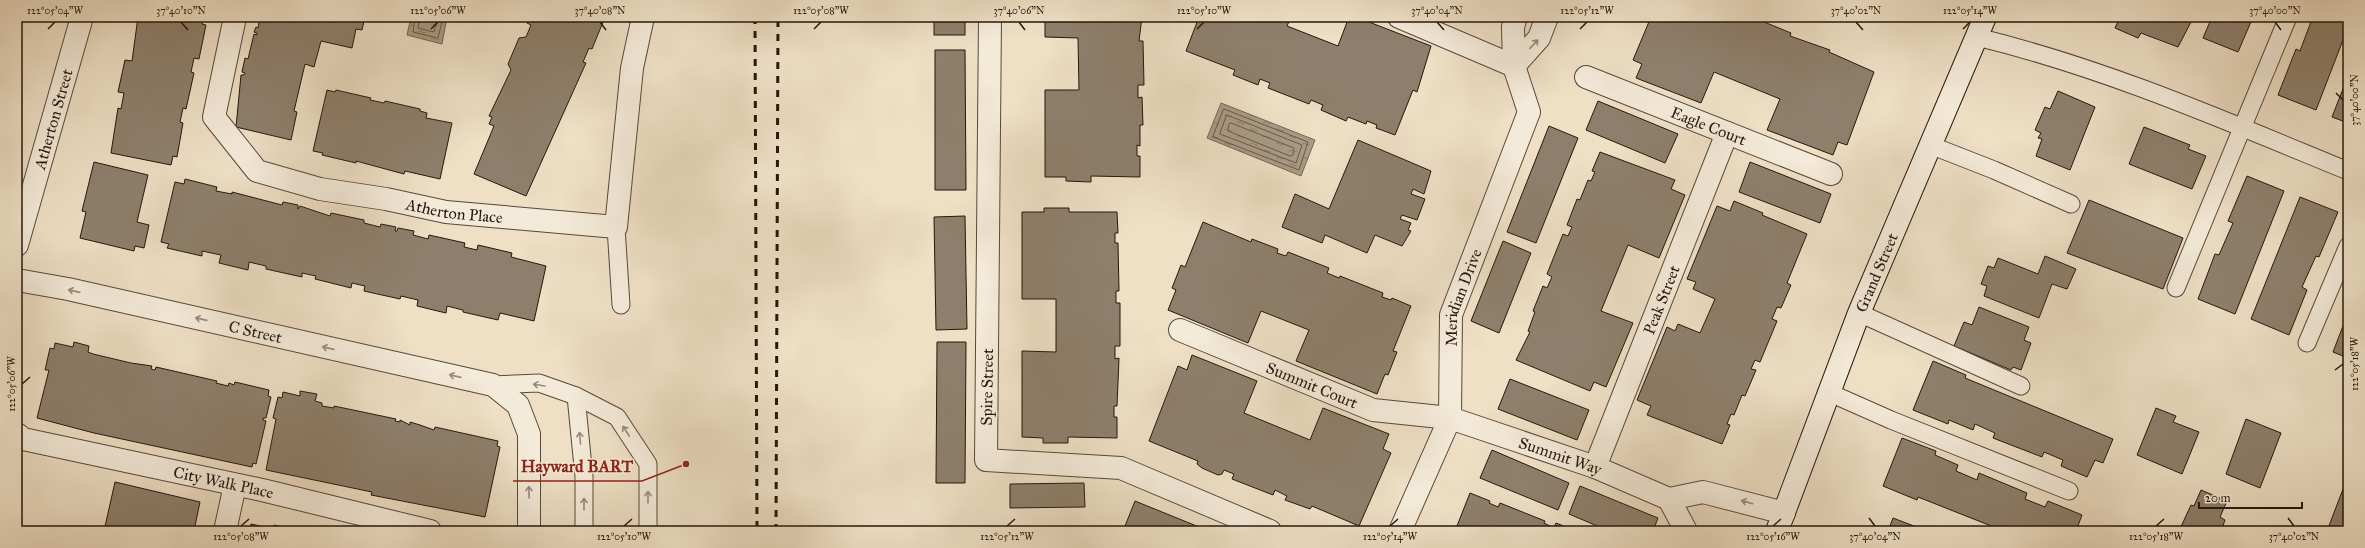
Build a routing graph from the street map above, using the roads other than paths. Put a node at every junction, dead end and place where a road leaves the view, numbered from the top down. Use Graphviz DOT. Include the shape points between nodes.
graph roads {
  1 [pos="82,17"];
  2 [pos="235,17"];
  3 [pos="643,17"];
  4 [pos="990,17"];
  5 [pos="1399,17"];
  6 [pos="1516,17"];
  7 [pos="1547,17"];
  8 [pos="2288,17"];
  9 [pos="1981,27"];
  10 [pos="1514,66"];
  11 [pos="1586,77"];
  12 [pos="2242,128"];
  13 [pos="1727,133"];
  14 [pos="1930,145"];
  15 [pos="2348,171"];
  16 [pos="1831,174"];
  17 [pos="2071,204"];
  18 [pos="616,227"];
  19 [pos="17,245"];
  20 [pos="2348,246"];
  21 [pos="17,280"];
  22 [pos="2176,288"];
  23 [pos="621,305"];
  24 [pos="1859,313"];
  25 [pos="1180,330"];
  26 [pos="2308,343"];
  27 [pos="493,385"];
  28 [pos="2021,386"];
  29 [pos="1830,393"];
  30 [pos="576,396"];
  31 [pos="1450,418"];
  32 [pos="19,439"];
  33 [pos="1595,467"];
  34 [pos="235,485"];
  35 [pos="2069,491"];
  36 [pos="1669,499"];
  37 [pos="1780,522"];
  38 [pos="224,531"];
  39 [pos="430,531"];
  40 [pos="529,531"];
  41 [pos="584,531"];
  42 [pos="648,531"];
  43 [pos="1270,531"];
  44 [pos="1400,531"];
  45 [pos="1686,531"];
  1 -- 19 [label="street, Atherton Street"];
  2 -- 18 [label="street, Atherton Place" via="214,117 257,171 320,189 386,199 446,212"];
  3 -- 18 [label="street" via="632,68"];
  4 -- 43 [label="street, Spire Street" via="986,460 1121,468"];
  5 -- 10 [label="street"];
  6 -- 10 [label="street, Meridian Drive" via="1513,27"];
  10 -- 7 [label="street, one-way" via="1539,38"];
  8 -- 12 [label="lane"];
  9 -- 12 [label="lane" via="2038,52"];
  9 -- 14 [label="street, Grand Street"];
  10 -- 31 [label="street, Meridian Drive" via="1529,112 1451,316"];
  11 -- 13 [label="street, Eagle Court"];
  12 -- 15 [label="lane"];
  12 -- 22 [label="lane"];
  13 -- 16 [label="street, Eagle Court"];
  13 -- 33 [label="street, Peak Street"];
  14 -- 17 [label="lane"];
  14 -- 24 [label="street, Grand Street"];
  18 -- 23 [label="lane"];
  20 -- 26 [label="lane"];
  27 -- 21 [label="street, C Street, one-way" via="68,289"];
  24 -- 28 [label="lane"];
  24 -- 29 [label="street, Grand Street"];
  25 -- 31 [label="street, Summit Court" via="1373,410"];
  30 -- 27 [label="lane, one-way" via="539,383"];
  40 -- 27 [label="street, one-way" via="529,434 518,405"];
  29 -- 35 [label="lane"];
  29 -- 37 [label="street, Grand Street"];
  41 -- 30 [label="lane, one-way" via="584,477"];
  42 -- 30 [label="lane, one-way" via="648,464 617,417"];
  31 -- 33 [label="street, Summit Way"];
  31 -- 44 [label="street, Meridian Drive"];
  32 -- 34 [label="street, City Walk Place"];
  33 -- 36 [label="street, Summit Way"];
  34 -- 38 [label="street"];
  34 -- 39 [label="street, City Walk Place"];
  37 -- 36 [label="street, one-way" via="1703,492"];
  36 -- 45 [label="street"];
}
